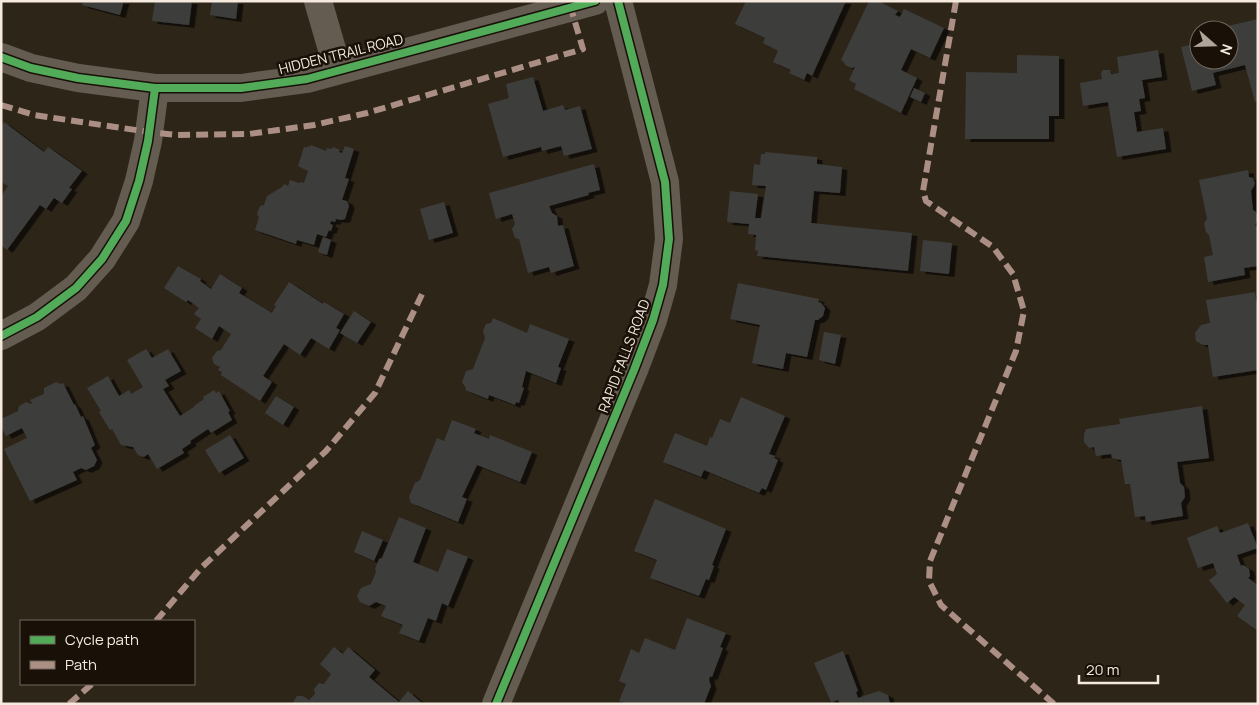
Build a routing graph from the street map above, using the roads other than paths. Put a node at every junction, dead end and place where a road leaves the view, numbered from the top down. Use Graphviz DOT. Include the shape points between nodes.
graph roads {
  1 [pos="318,1"];
  2 [pos="595,1"];
  3 [pos="618,1"];
  4 [pos="1,58"];
  5 [pos="338,70"];
  6 [pos="155,88"];
  7 [pos="1,336"];
  8 [pos="496,704"];
  1 -- 5 [label="street"];
  2 -- 5 [label="street, HIDDEN TRAIL ROAD"];
  3 -- 8 [label="street, RAPID FALLS ROAD" via="665,182 669,239 663,285 654,320"];
  4 -- 6 [label="street, HIDDEN TRAIL ROAD" via="78,78"];
  5 -- 6 [label="street, HIDDEN TRAIL ROAD" via="307,79 241,88"];
  6 -- 7 [label="street" via="148,140 126,221 102,259 76,288 37,317"];
}
